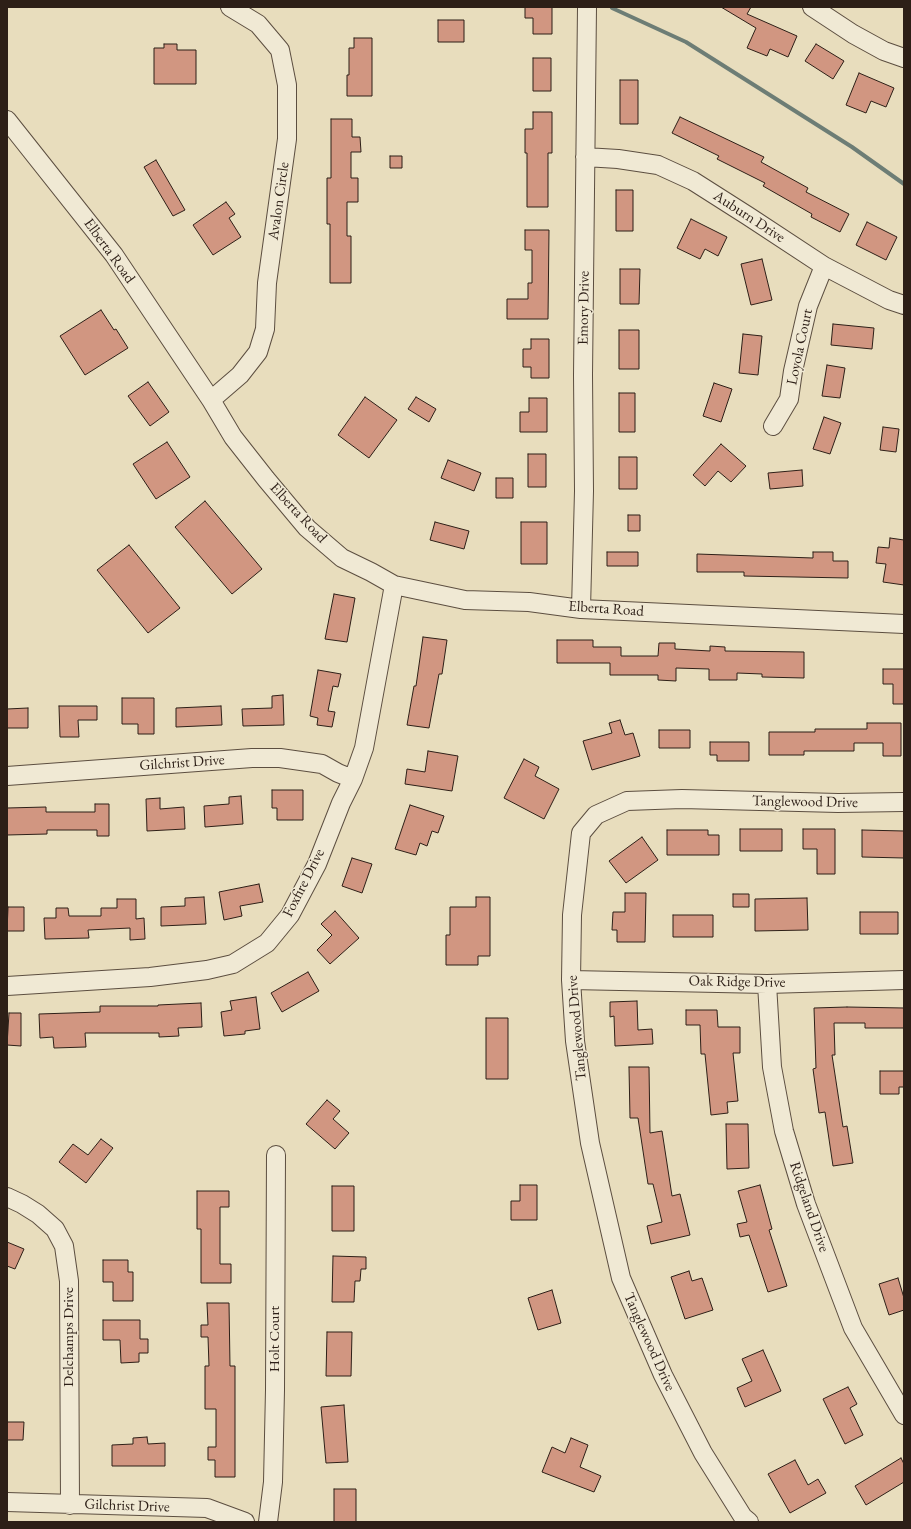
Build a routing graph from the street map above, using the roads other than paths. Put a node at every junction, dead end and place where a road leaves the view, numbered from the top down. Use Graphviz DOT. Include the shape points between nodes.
graph roads {
  1 [pos="230,7"];
  2 [pos="587,7"];
  3 [pos="812,7"];
  4 [pos="904,58"];
  5 [pos="7,120"];
  6 [pos="585,157"];
  7 [pos="824,266"];
  8 [pos="904,305"];
  9 [pos="211,400"];
  10 [pos="773,426"];
  11 [pos="394,585"];
  12 [pos="581,609"];
  13 [pos="904,624"];
  14 [pos="7,776"];
  15 [pos="353,779"];
  16 [pos="904,802"];
  17 [pos="571,980"];
  18 [pos="904,980"];
  19 [pos="767,984"];
  20 [pos="7,986"];
  21 [pos="276,1155"];
  22 [pos="7,1198"];
  23 [pos="904,1415"];
  24 [pos="7,1502"];
  25 [pos="70,1505"];
  26 [pos="245,1522"];
  27 [pos="268,1522"];
  28 [pos="749,1522"];
  1 -- 9 [label="street, Avalon Circle" via="258,24 280,50 287,85 287,139 268,283 265,329 258,352 240,375"];
  2 -- 6 [label="street, Emory Drive"];
  3 -- 4 [label="street" via="853,34 884,51"];
  5 -- 9 [label="street, Elberta Road" via="114,256"];
  6 -- 7 [label="street, Auburn Drive" via="658,165 693,182"];
  6 -- 12 [label="street, Emory Drive"];
  7 -- 8 [label="street, Auburn Drive" via="889,300"];
  7 -- 10 [label="street, Loyola Court" via="808,306 788,399"];
  9 -- 11 [label="street, Elberta Road" via="233,437 307,528 342,558"];
  11 -- 12 [label="street, Elberta Road" via="465,600 529,602"];
  11 -- 15 [label="street, Foxfire Drive" via="364,748"];
  12 -- 13 [label="street, Elberta Road"];
  14 -- 15 [label="street, Gilchrist Drive" via="280,758 322,764"];
  15 -- 20 [label="street, Foxfire Drive" via="316,864 290,915 267,943 233,964 150,977"];
  16 -- 17 [label="street, Tanglewood Drive" via="838,803 682,798 627,801 596,815 581,833 572,915"];
  17 -- 19 [label="street, Oak Ridge Drive"];
  17 -- 28 [label="street, Tanglewood Drive" via="575,1041 590,1143 621,1278 663,1375 703,1453"];
  18 -- 19 [label="street, Oak Ridge Drive"];
  19 -- 23 [label="street, Ridgeland Drive" via="772,1067 784,1131 806,1204 853,1328"];
  21 -- 27 [label="street, Holt Court" via="273,1482"];
  22 -- 25 [label="street, Delchamps Drive" via="38,1214 55,1229 64,1246 69,1281"];
  24 -- 25 [label="street, Gilchrist Drive"];
  25 -- 26 [label="street, Gilchrist Drive" via="207,1508"];
}
